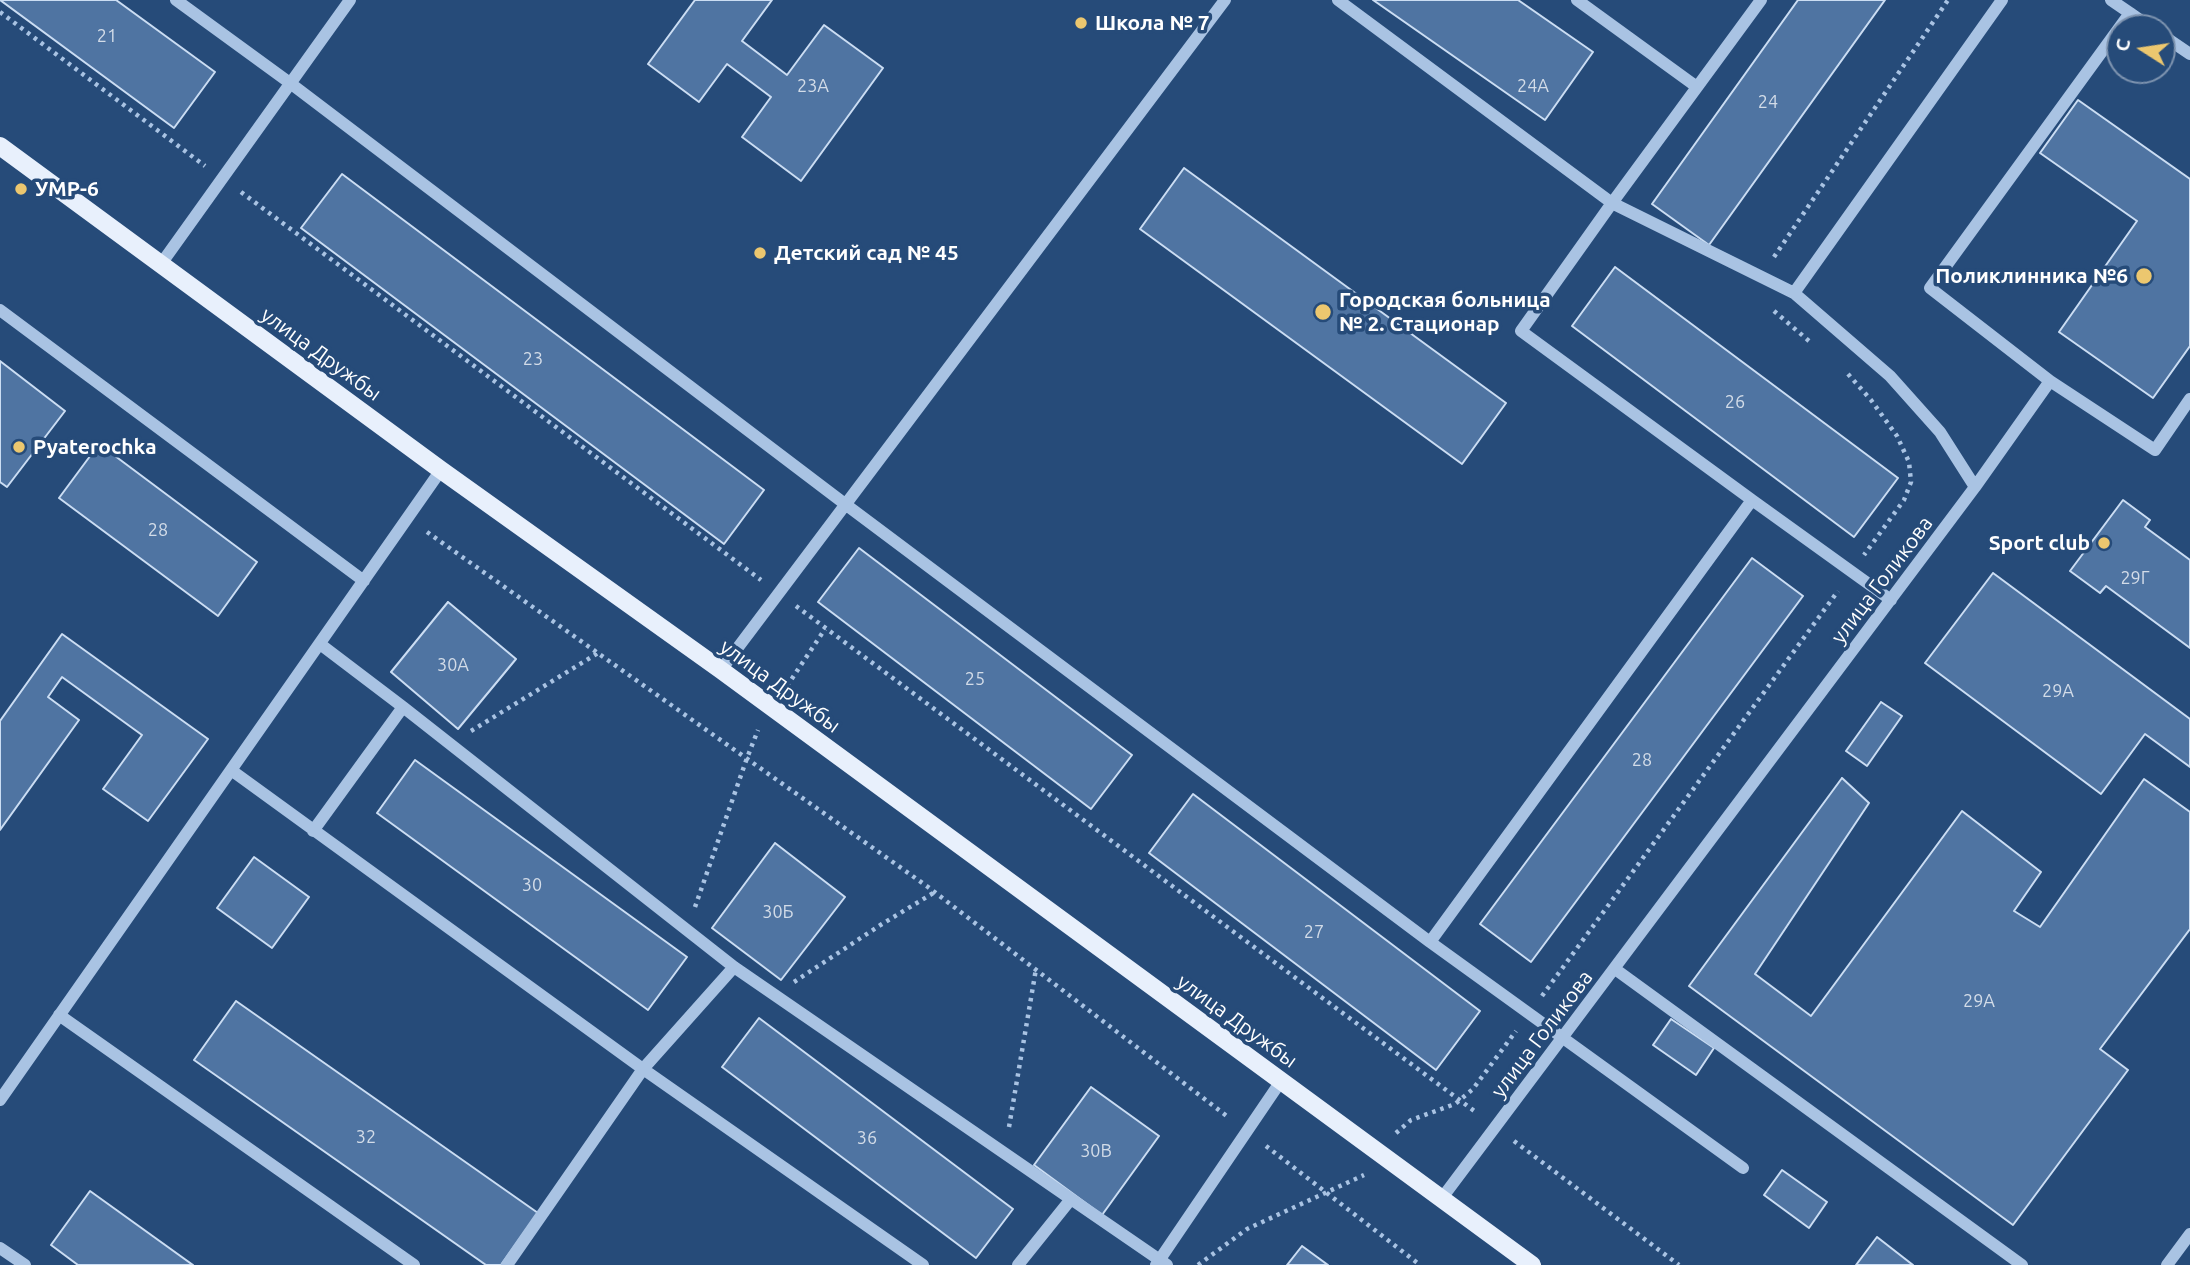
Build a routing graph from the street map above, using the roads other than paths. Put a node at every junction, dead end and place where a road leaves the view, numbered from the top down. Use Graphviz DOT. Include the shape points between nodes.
graph roads {
  1 [pos="176,0"];
  2 [pos="350,0"];
  3 [pos="1225,0"];
  4 [pos="1338,0"];
  5 [pos="1577,0"];
  6 [pos="1761,0"];
  7 [pos="2002,0"];
  8 [pos="2111,0"];
  9 [pos="2130,13"];
  10 [pos="290,83"];
  11 [pos="1697,88"];
  12 [pos="0,146"];
  13 [pos="1612,203"];
  14 [pos="161,264"];
  15 [pos="1794,293"];
  16 [pos="0,310"];
  17 [pos="2050,381"];
  18 [pos="2190,399"];
  19 [pos="441,470"];
  20 [pos="1975,487"];
  21 [pos="1752,500"];
  22 [pos="845,504"];
  23 [pos="364,581"];
  24 [pos="1891,600"];
  25 [pos="320,644"];
  26 [pos="721,670"];
  27 [pos="403,707"];
  28 [pos="231,770"];
  29 [pos="313,831"];
  30 [pos="1430,942"];
  31 [pos="734,967"];
  32 [pos="1615,969"];
  33 [pos="59,1015"];
  34 [pos="1562,1039"];
  35 [pos="643,1069"];
  36 [pos="1281,1081"];
  37 [pos="0,1100"];
  38 [pos="1743,1168"];
  39 [pos="1442,1198"];
  40 [pos="1071,1199"];
  41 [pos="2190,1234"];
  42 [pos="0,1248"];
  43 [pos="1161,1263"];
  44 [pos="24,1265"];
  45 [pos="414,1265"];
  46 [pos="507,1265"];
  47 [pos="923,1265"];
  48 [pos="1018,1265"];
  49 [pos="1532,1265"];
  50 [pos="2022,1265"];
  51 [pos="2167,1265"];
  1 -- 10 [label="street"];
  2 -- 10 [label="street"];
  3 -- 22 [label="street"];
  4 -- 13 [label="street"];
  5 -- 11 [label="street"];
  6 -- 11 [label="street"];
  7 -- 15 [label="street"];
  8 -- 9 [label="street"];
  9 -- 17 [label="street" via="1930,288"];
  10 -- 14 [label="street"];
  10 -- 22 [label="street"];
  11 -- 13 [label="street"];
  12 -- 14 [label="main road, улица Дружбы"];
  13 -- 15 [label="street"];
  13 -- 21 [label="street" via="1521,331"];
  14 -- 19 [label="main road, улица Дружбы"];
  15 -- 20 [label="street" via="1889,376 1940,432"];
  16 -- 23 [label="street"];
  17 -- 18 [label="street" via="2155,450"];
  17 -- 20 [label="street, улица Голикова"];
  19 -- 23 [label="street"];
  19 -- 26 [label="main road, улица Дружбы"];
  20 -- 24 [label="street, улица Голикова"];
  21 -- 24 [label="street"];
  21 -- 30 [label="street"];
  22 -- 26 [label="street"];
  22 -- 30 [label="street"];
  23 -- 25 [label="street"];
  24 -- 32 [label="street, улица Голикова"];
  25 -- 27 [label="street"];
  25 -- 28 [label="street"];
  26 -- 36 [label="main road, улица Дружбы"];
  27 -- 29 [label="street"];
  27 -- 31 [label="street"];
  28 -- 29 [label="street"];
  28 -- 33 [label="street"];
  29 -- 35 [label="street"];
  30 -- 34 [label="street"];
  31 -- 35 [label="street"];
  31 -- 40 [label="street"];
  32 -- 34 [label="street, улица Голикова"];
  32 -- 50 [label="street"];
  33 -- 37 [label="street"];
  33 -- 45 [label="street"];
  34 -- 38 [label="street"];
  34 -- 39 [label="street, улица Голикова"];
  35 -- 46 [label="street"];
  35 -- 47 [label="street"];
  36 -- 39 [label="main road, улица Дружбы"];
  36 -- 43 [label="street"];
  39 -- 49 [label="main road, улица Дружбы"];
  40 -- 43 [label="street"];
  40 -- 48 [label="street"];
  41 -- 51 [label="street"];
  42 -- 44 [label="street"];
}
